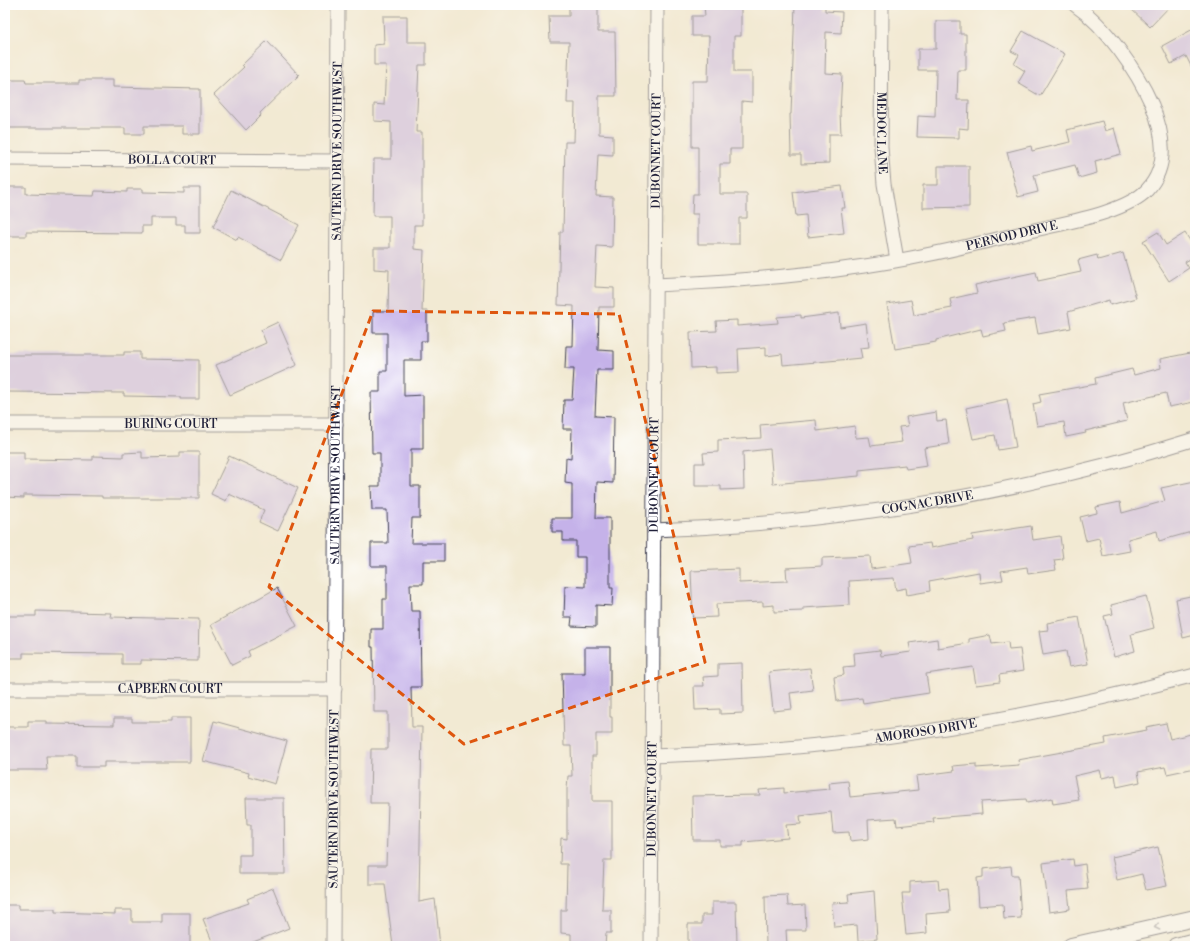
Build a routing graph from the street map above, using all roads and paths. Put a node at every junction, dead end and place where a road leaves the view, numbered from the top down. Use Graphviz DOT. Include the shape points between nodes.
graph roads {
  1 [pos="338,5"];
  2 [pos="657,5"];
  3 [pos="882,5"];
  4 [pos="1075,5"];
  5 [pos="5,159"];
  6 [pos="338,160"];
  7 [pos="897,260"];
  8 [pos="655,285"];
  9 [pos="5,424"];
  10 [pos="336,424"];
  11 [pos="1195,439"];
  12 [pos="654,530"];
  13 [pos="1195,675"];
  14 [pos="5,689"];
  15 [pos="334,689"];
  16 [pos="652,756"];
  17 [pos="1195,918"];
  18 [pos="1195,941"];
  19 [pos="333,946"];
  20 [pos="652,946"];
  21 [pos="1071,946"];
  22 [pos="1176,946"];
  1 -- 6 [label="street, SAUTERN DRIVE SOUTHWEST"];
  2 -- 8 [label="street, DUBONNET COURT"];
  3 -- 7 [label="street, MEDOC LANE" via="881,147 884,184"];
  4 -- 7 [label="street, PERNOD DRIVE" via="1095,21 1107,35 1148,96 1162,136 1163,156 1157,175 1146,190 1132,201 1116,208 968,246"];
  5 -- 6 [label="street, BOLLA COURT"];
  6 -- 10 [label="street, SAUTERN DRIVE SOUTHWEST"];
  7 -- 8 [label="street, PERNOD DRIVE" via="761,280"];
  8 -- 12 [label="street, DUBONNET COURT"];
  9 -- 10 [label="street, BURING COURT"];
  10 -- 15 [label="street, SAUTERN DRIVE SOUTHWEST"];
  11 -- 12 [label="street, COGNAC DRIVE" via="1137,457 1037,482 880,511 730,527"];
  12 -- 16 [label="street, DUBONNET COURT"];
  13 -- 16 [label="street, AMOROSO DRIVE" via="1037,713 918,734 757,751"];
  14 -- 15 [label="street, CAPBERN COURT"];
  15 -- 19 [label="street, SAUTERN DRIVE SOUTHWEST"];
  16 -- 20 [label="street, DUBONNET COURT"];
  17 -- 21 [label="street, one-way"];
  18 -- 22 [label="street"];
}
